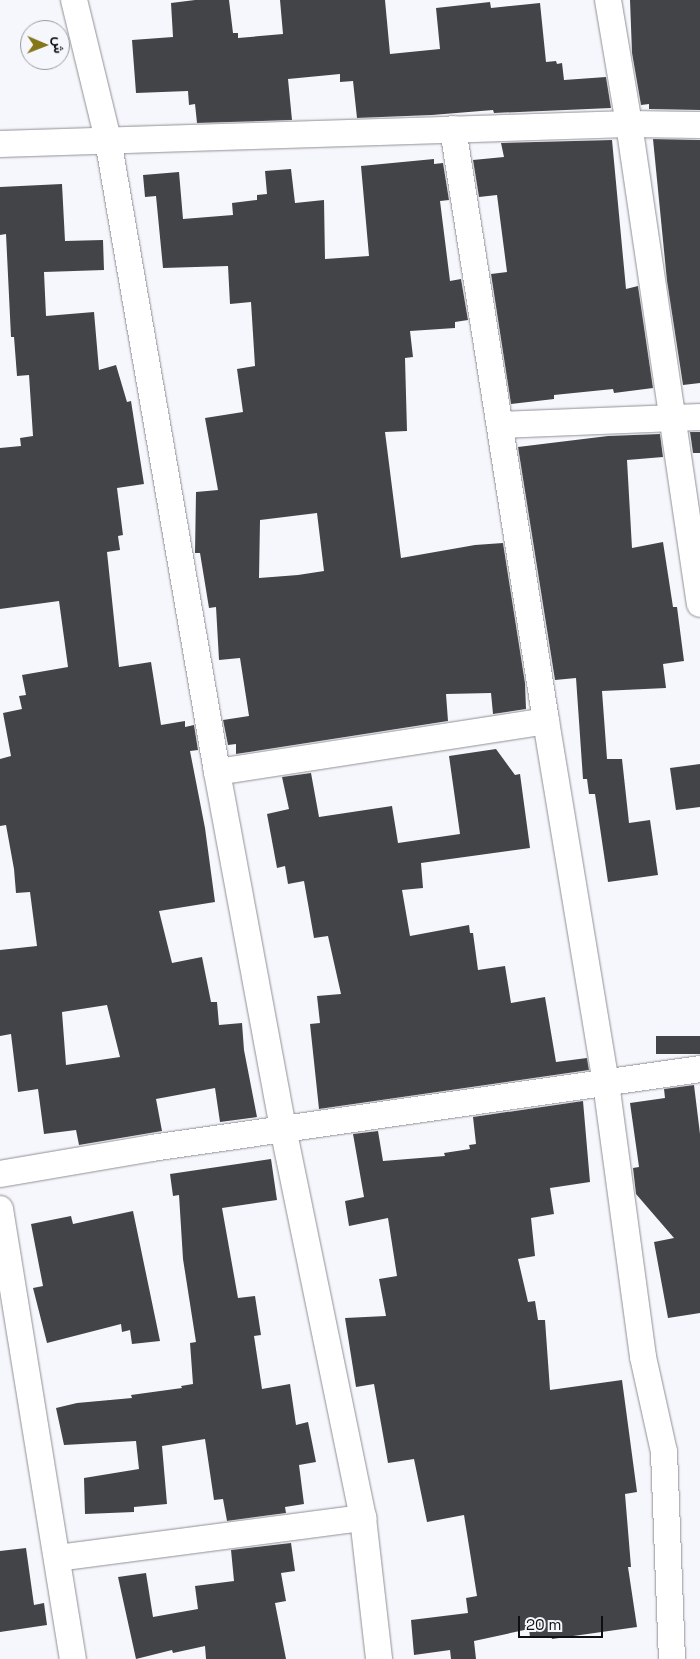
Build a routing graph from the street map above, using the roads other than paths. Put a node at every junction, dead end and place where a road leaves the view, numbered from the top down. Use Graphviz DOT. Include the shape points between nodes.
graph roads {
  1 [pos="74,0"];
  2 [pos="608,0"];
  3 [pos="629,124"];
  4 [pos="700,124"];
  5 [pos="453,129"];
  6 [pos="108,140"];
  7 [pos="0,144"];
  8 [pos="700,417"];
  9 [pos="673,418"];
  10 [pos="500,425"];
  11 [pos="700,604"];
  12 [pos="546,721"];
  13 [pos="217,772"];
  14 [pos="700,1070"];
  15 [pos="606,1084"];
  16 [pos="283,1128"];
  17 [pos="0,1174"];
  18 [pos="0,1209"];
  19 [pos="363,1518"];
  20 [pos="58,1558"];
  21 [pos="73,1659"];
  22 [pos="379,1659"];
  23 [pos="672,1659"];
  1 -- 6 [label="street"];
  2 -- 3 [label="street"];
  3 -- 4 [label="street"];
  3 -- 5 [label="street"];
  3 -- 9 [label="street"];
  5 -- 6 [label="street"];
  5 -- 10 [label="street"];
  6 -- 7 [label="street"];
  6 -- 13 [label="street"];
  8 -- 9 [label="street"];
  9 -- 10 [label="street"];
  9 -- 11 [label="street"];
  10 -- 12 [label="street"];
  12 -- 13 [label="street"];
  12 -- 15 [label="street"];
  13 -- 16 [label="street"];
  14 -- 15 [label="street"];
  15 -- 16 [label="street"];
  15 -- 23 [label="street" via="643,1357 664,1452"];
  16 -- 17 [label="street"];
  16 -- 19 [label="street"];
  18 -- 20 [label="street"];
  19 -- 20 [label="street"];
  19 -- 22 [label="street"];
  20 -- 21 [label="street"];
}
